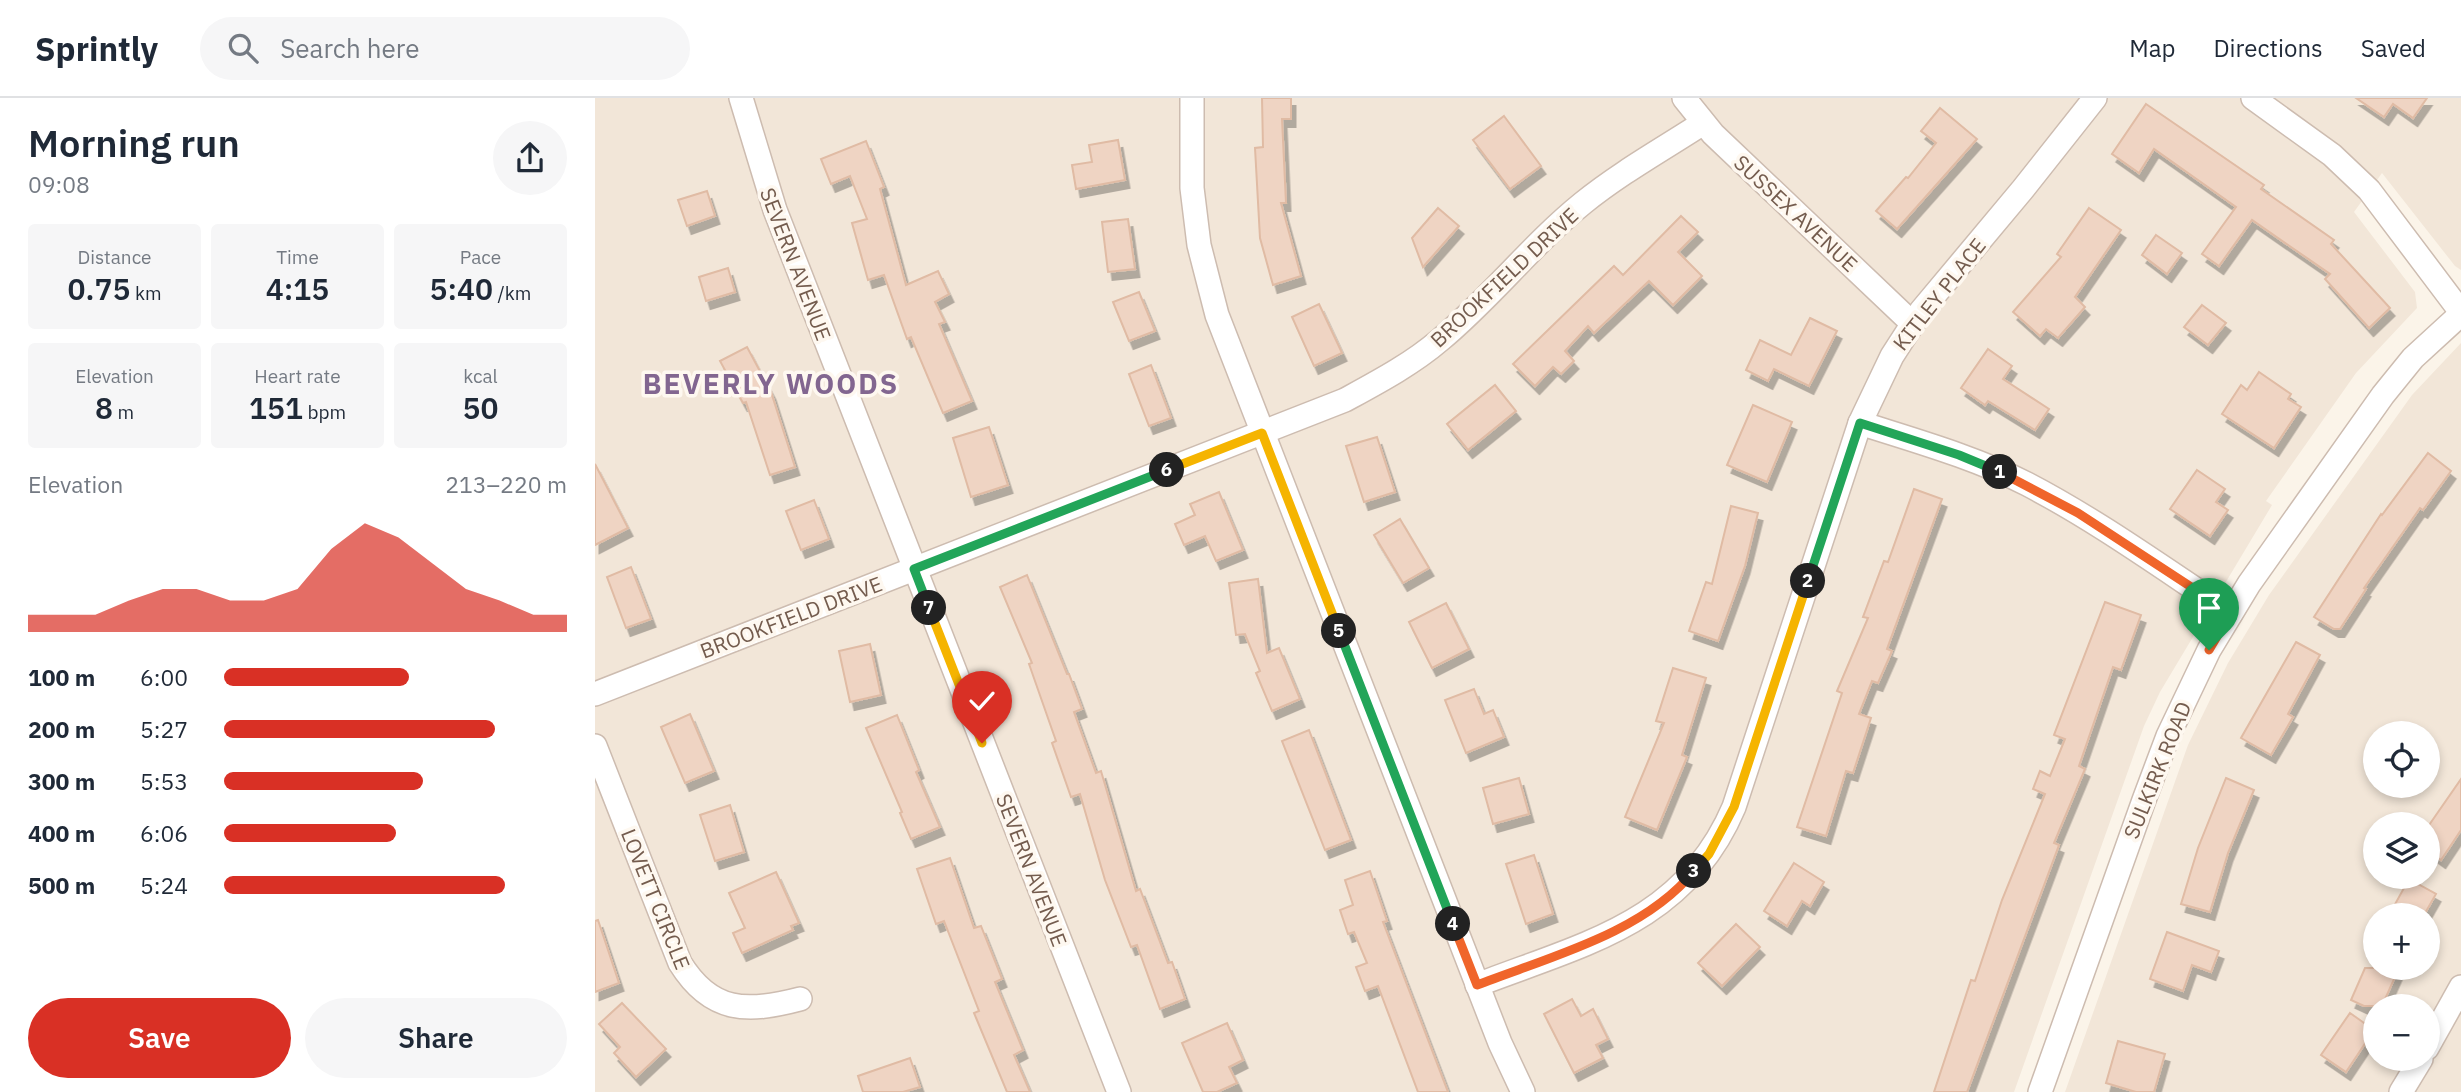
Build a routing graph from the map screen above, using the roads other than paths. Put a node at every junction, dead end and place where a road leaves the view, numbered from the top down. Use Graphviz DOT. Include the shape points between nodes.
graph roads {
  1 [pos="741,98"];
  2 [pos="1192,98"];
  3 [pos="1684,98"];
  4 [pos="2095,98"];
  5 [pos="2253,98"];
  6 [pos="1703,123"];
  7 [pos="2461,313"];
  8 [pos="1912,323"];
  9 [pos="1860,423"];
  10 [pos="1262,433"];
  11 [pos="914,569"];
  12 [pos="2231,613"];
  13 [pos="595,694"];
  14 [pos="595,746"];
  15 [pos="1477,985"];
  16 [pos="2461,987"];
  17 [pos="800,999"];
  18 [pos="2440,1025"];
  19 [pos="2414,1071"];
  20 [pos="1119,1092"];
  21 [pos="1524,1092"];
  22 [pos="2040,1092"];
  23 [pos="2401,1092"];
  1 -- 11 [label="street, SEVERN AVENUE" via="775,210"];
  2 -- 10 [label="street" via="1192,188 1205,272"];
  3 -- 6 [label="street, SUSSEX AVENUE"];
  4 -- 8 [label="street, KITLEY PLACE"];
  5 -- 7 [label="street" via="2332,155 2369,190"];
  6 -- 8 [label="street, SUSSEX AVENUE"];
  6 -- 10 [label="street, BROOKFIELD DRIVE" via="1581,204 1438,342 1345,400"];
  7 -- 12 [label="street, SULKIRK ROAD" via="2413,358 2383,395"];
  8 -- 9 [label="street, KITLEY PLACE"];
  9 -- 12 [label="street" via="1959,455 2027,484"];
  9 -- 15 [label="street, KITLEY PLACE" via="1734,807 1709,854 1663,902 1634,922"];
  10 -- 11 [label="street, BROOKFIELD DRIVE"];
  10 -- 15 [label="street"];
  11 -- 13 [label="street, BROOKFIELD DRIVE"];
  11 -- 20 [label="street, SEVERN AVENUE"];
  12 -- 22 [label="street, SULKIRK ROAD" via="2168,736"];
  14 -- 17 [label="street, LOVETT CIRCLE" via="680,963 692,981 714,999 734,1006 774,1006"];
  15 -- 21 [label="street"];
  16 -- 18 [label="street"];
  19 -- 23 [label="street"];
}
